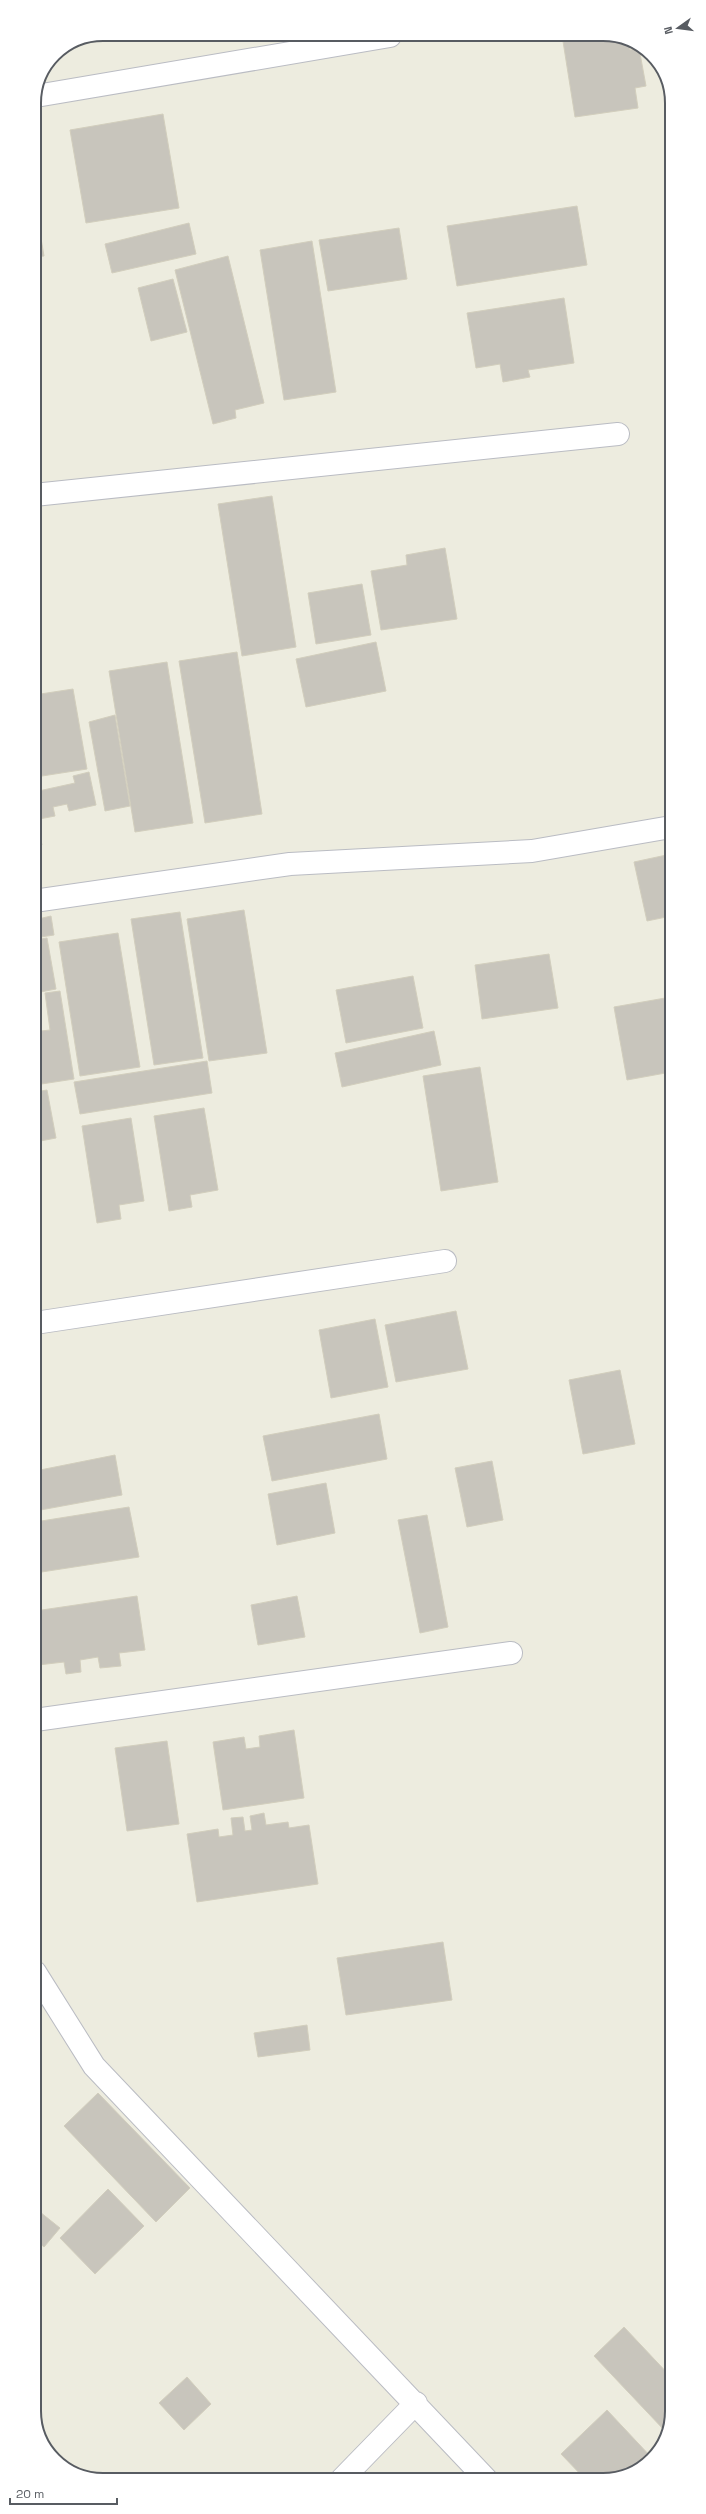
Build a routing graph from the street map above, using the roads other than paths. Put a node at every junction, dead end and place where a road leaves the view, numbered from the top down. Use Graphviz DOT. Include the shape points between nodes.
graph roads {
  1 [pos="360,41"];
  2 [pos="42,95"];
  3 [pos="618,434"];
  4 [pos="41,494"];
  5 [pos="665,828"];
  6 [pos="41,899"];
  7 [pos="446,1261"];
  8 [pos="41,1322"];
  9 [pos="511,1653"];
  10 [pos="41,1719"];
  11 [pos="41,1982"];
  12 [pos="416,2403"];
  13 [pos="348,2473"];
  14 [pos="480,2473"];
  1 -- 2 [label="street"];
  3 -- 4 [label="street"];
  5 -- 6 [label="street" via="532,851 290,864"];
  7 -- 8 [label="street"];
  9 -- 10 [label="street"];
  11 -- 12 [label="street" via="94,2066"];
  12 -- 13 [label="street"];
  12 -- 14 [label="street"];
}
